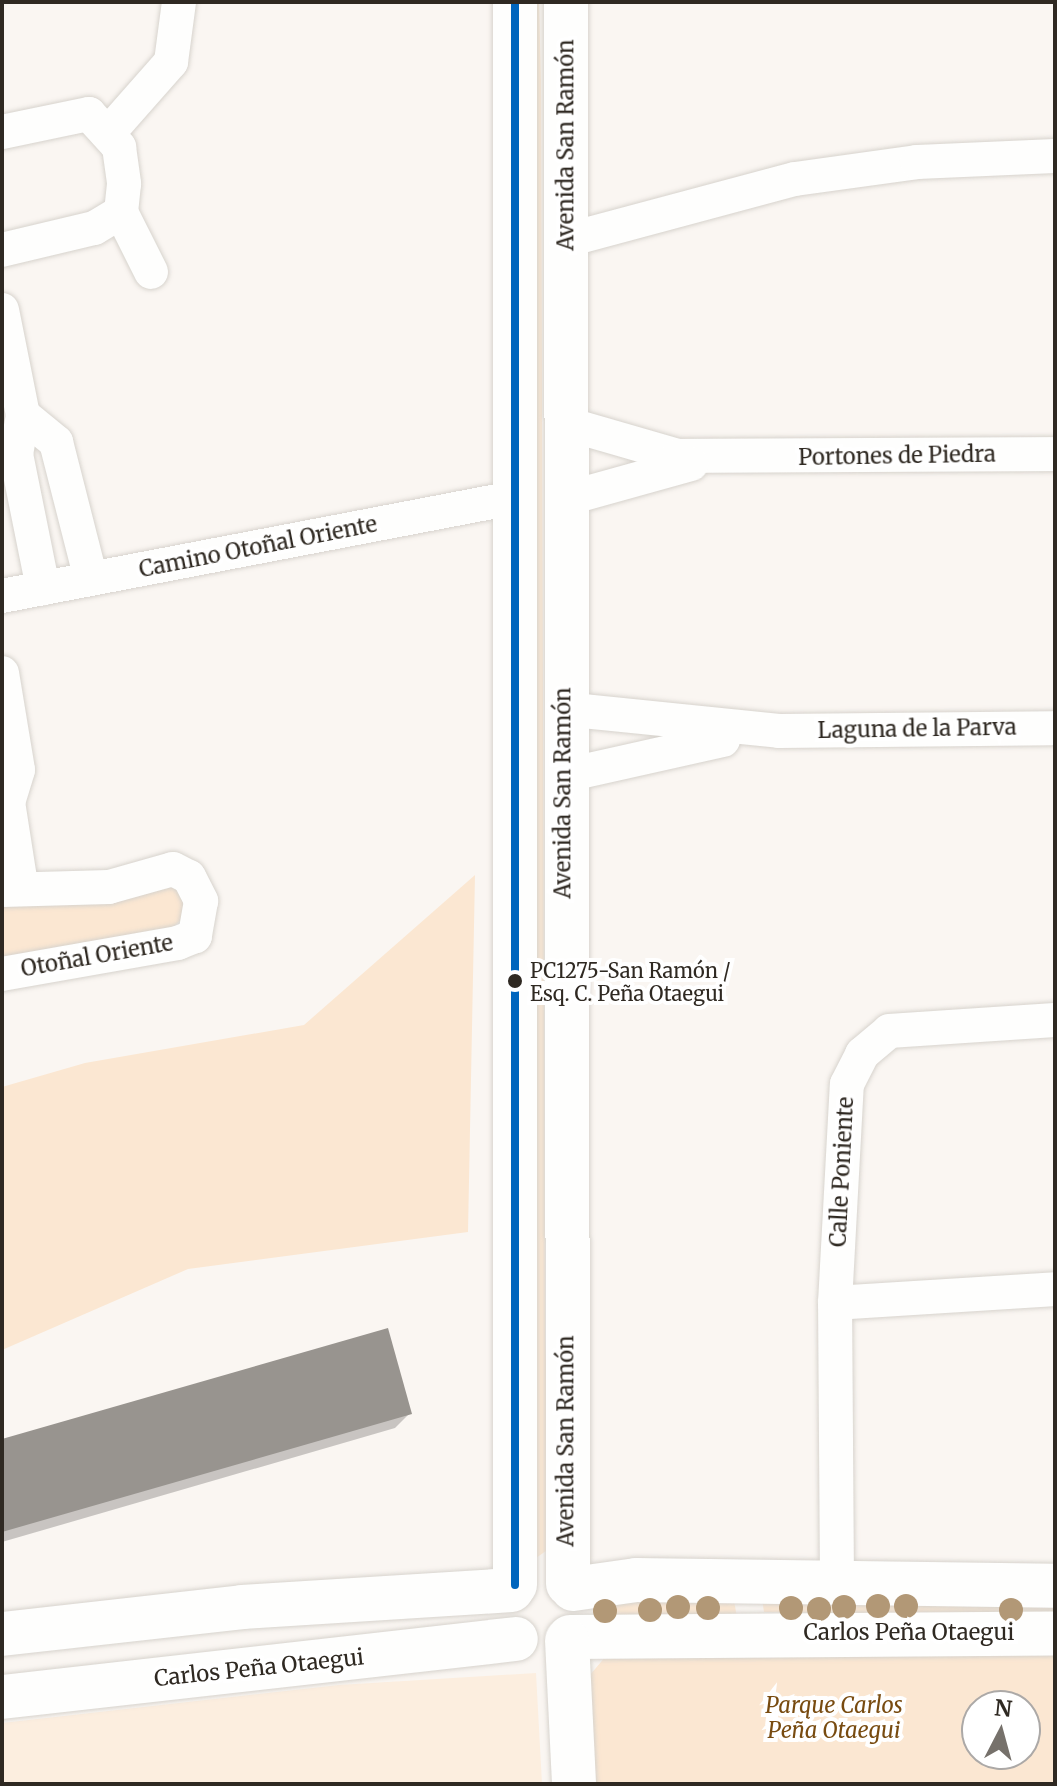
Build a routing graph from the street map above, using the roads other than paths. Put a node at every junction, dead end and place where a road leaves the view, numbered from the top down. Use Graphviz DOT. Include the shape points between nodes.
graph roads {
  1 [pos="179,2"];
  2 [pos="515,2"];
  3 [pos="566,2"];
  4 [pos="111,130"];
  5 [pos="2,132"];
  6 [pos="1055,156"];
  7 [pos="121,212"];
  8 [pos="567,240"];
  9 [pos="2,250"];
  10 [pos="151,272"];
  11 [pos="2,310"];
  12 [pos="23,415"];
  13 [pos="564,423"];
  14 [pos="1055,454"];
  15 [pos="738,459"];
  16 [pos="513,498"];
  17 [pos="565,499"];
  18 [pos="91,579"];
  19 [pos="43,588"];
  20 [pos="2,596"];
  21 [pos="2,673"];
  22 [pos="563,709"];
  23 [pos="1055,728"];
  24 [pos="779,731"];
  25 [pos="562,776"];
  26 [pos="5,799"];
  27 [pos="12,887"];
  28 [pos="2,974"];
  29 [pos="1055,1020"];
  30 [pos="1055,1289"];
  31 [pos="835,1303"];
  32 [pos="760,1582"];
  33 [pos="837,1582"];
  34 [pos="570,1586"];
  35 [pos="1055,1586"];
  36 [pos="513,1587"];
  37 [pos="766,1633"];
  38 [pos="2,1634"];
  39 [pos="1055,1634"];
  40 [pos="568,1638"];
  41 [pos="516,1639"];
  42 [pos="2,1697"];
  43 [pos="574,1784"];
  1 -- 4 [label="street" via="171,62"];
  2 -- 16 [label="street"];
  3 -- 8 [label="street, Avenida San Ramón"];
  4 -- 5 [label="street" via="89,114"];
  4 -- 7 [label="street" via="124,184"];
  6 -- 8 [label="street" via="917,162 795,179"];
  7 -- 9 [label="street" via="94,228"];
  7 -- 10 [label="street"];
  8 -- 13 [label="street, Avenida San Ramón"];
  11 -- 12 [label="street"];
  12 -- 18 [label="street" via="56,442"];
  12 -- 19 [label="street" via="16,454"];
  13 -- 15 [label="street, Portones de Piedra" via="618,444"];
  13 -- 17 [label="street, Avenida San Ramón"];
  14 -- 15 [label="street, Portones de Piedra"];
  15 -- 17 [label="street, Portones de Piedra" via="677,465"];
  16 -- 18 [label="street, Camino Otoñal Oriente"];
  16 -- 36 [label="street"];
  17 -- 22 [label="street, Avenida San Ramón"];
  18 -- 19 [label="street, Camino Otoñal Oriente"];
  19 -- 20 [label="street, Camino Otoñal Oriente"];
  21 -- 26 [label="street, Otoñal Oriente" via="18,770"];
  22 -- 24 [label="street, Laguna de la Parva"];
  22 -- 25 [label="street, Avenida San Ramón"];
  23 -- 24 [label="street, Laguna de la Parva"];
  24 -- 25 [label="street, Laguna de la Parva"];
  25 -- 34 [label="street, Avenida San Ramón"];
  26 -- 27 [label="street, Otoñal Oriente"];
  27 -- 28 [label="street, Otoñal Oriente" via="109,887 173,869 196,887 200,916 195,936 178,943"];
  29 -- 31 [label="street, Calle Poniente" via="889,1031 862,1054 847,1084"];
  30 -- 31 [label="street"];
  31 -- 33 [label="street, Calle Poniente"];
  32 -- 33 [label="street"];
  32 -- 34 [label="street" via="636,1580"];
  32 -- 37 [label="street" via="747,1591 744,1608"];
  33 -- 35 [label="street"];
  34 -- 36 [label="street" via="541,1573"];
  34 -- 40 [label="street" via="580,1617"];
  36 -- 38 [label="street" via="242,1607"];
  36 -- 41 [label="street" via="504,1612"];
  37 -- 39 [label="street, Carlos Peña Otaegui"];
  37 -- 40 [label="street, Carlos Peña Otaegui"];
  40 -- 41 [label="street" via="542,1650"];
  40 -- 43 [label="street"];
  41 -- 42 [label="street, Carlos Peña Otaegui"];
}
